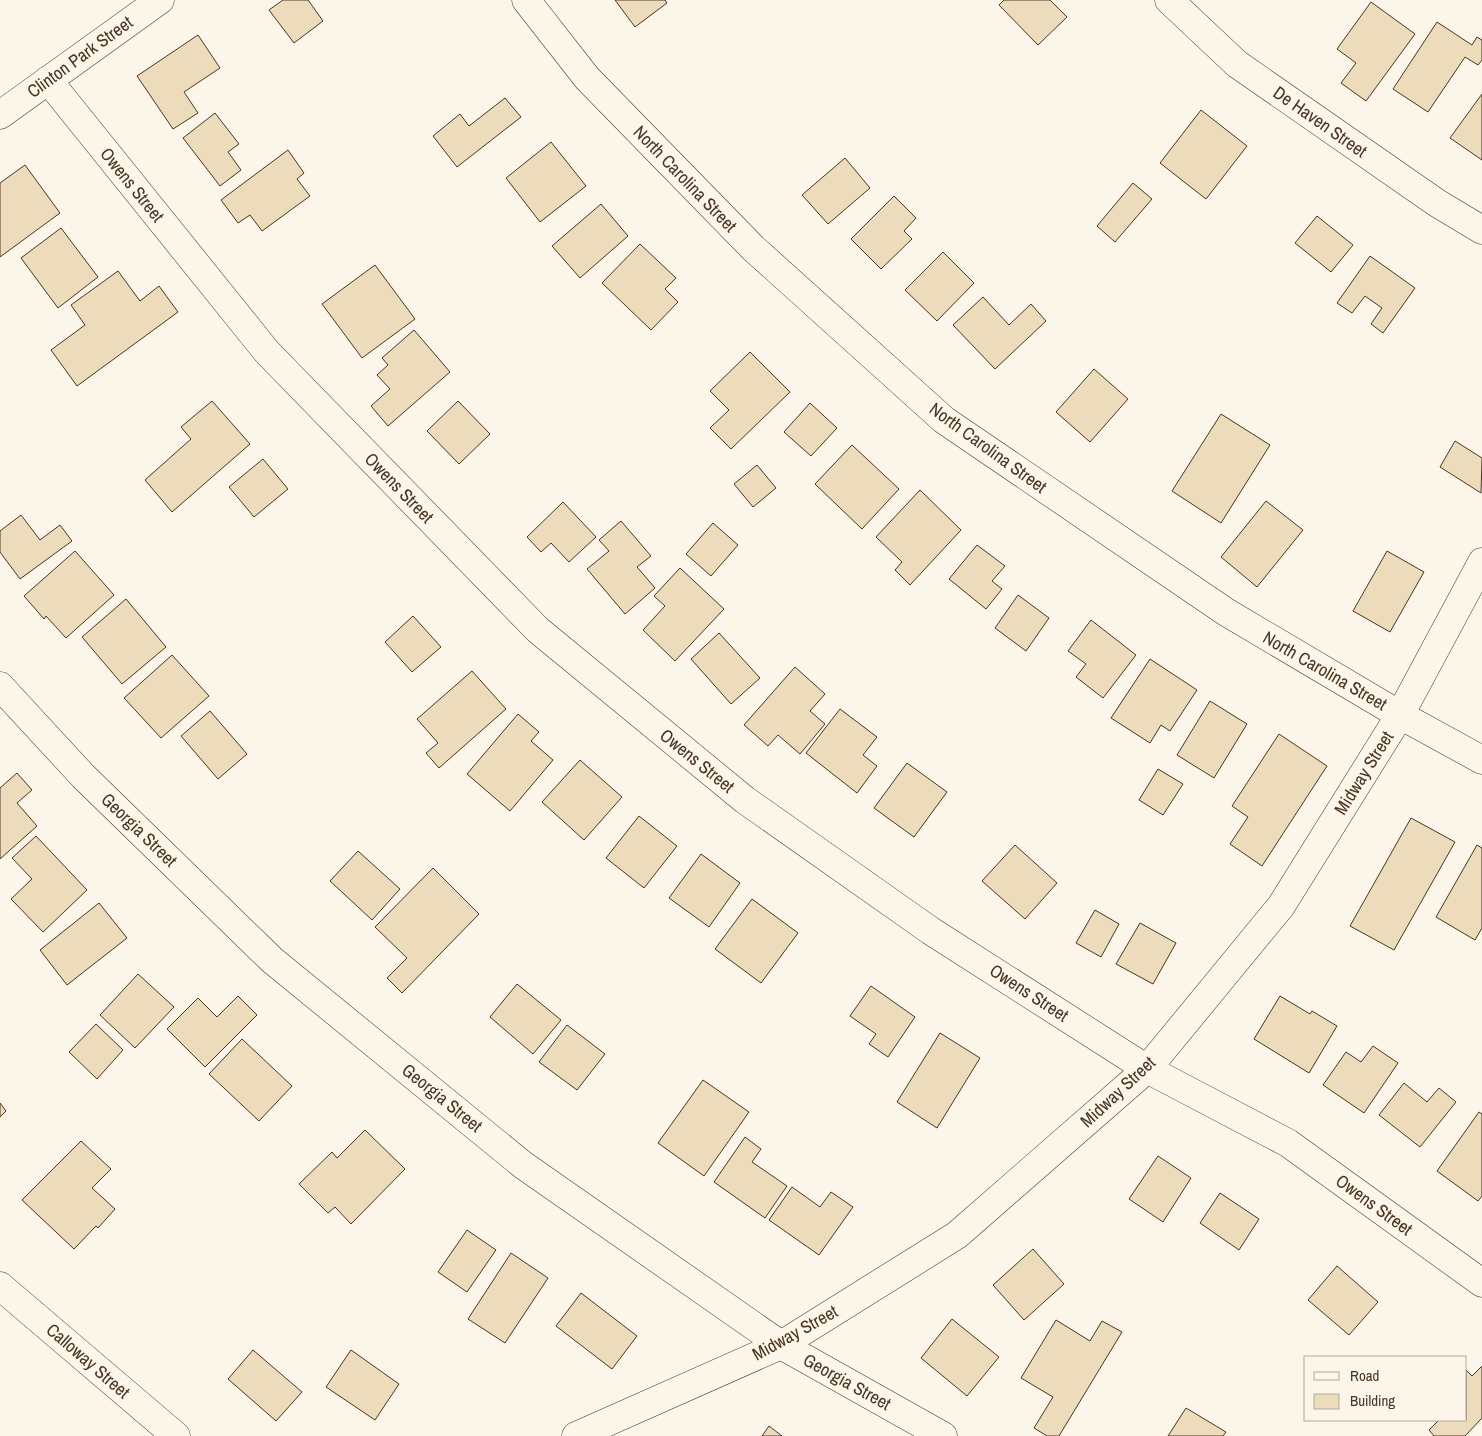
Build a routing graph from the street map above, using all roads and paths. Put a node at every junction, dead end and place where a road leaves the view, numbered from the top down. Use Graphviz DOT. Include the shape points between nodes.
graph roads {
  1 [pos="160,0"];
  2 [pos="526,0"];
  3 [pos="1169,0"];
  4 [pos="48,80"];
  5 [pos="0,115"];
  6 [pos="1482,230"];
  7 [pos="1482,562"];
  8 [pos="0,686"];
  9 [pos="1400,715"];
  10 [pos="1482,760"];
  11 [pos="1147,1069"];
  12 [pos="1482,1283"];
  13 [pos="0,1286"];
  14 [pos="781,1345"];
  15 [pos="176,1436"];
  16 [pos="576,1436"];
  17 [pos="943,1436"];
  1 -- 4 [label="street, Clinton Park Street"];
  2 -- 9 [label="street, North Carolina Street" via="587,78 753,248 944,420 1226,612"];
  3 -- 6 [label="street, De Haven Street" via="1237,64 1437,203"];
  4 -- 5 [label="street, Clinton Park Street"];
  4 -- 11 [label="street, Owens Street" via="266,352 538,630 745,800 931,931"];
  7 -- 9 [label="street, Midway Street"];
  8 -- 14 [label="street, Georgia Street" via="83,776 272,960 523,1165"];
  9 -- 10 [label="street, North Carolina Street"];
  9 -- 11 [label="street, Midway Street" via="1281,906"];
  11 -- 12 [label="street, Owens Street" via="1288,1143"];
  11 -- 14 [label="street, Midway Street" via="958,1235"];
  13 -- 15 [label="street, Calloway Street"];
  14 -- 16 [label="street, Midway Street"];
  14 -- 17 [label="street, Georgia Street"];
}
